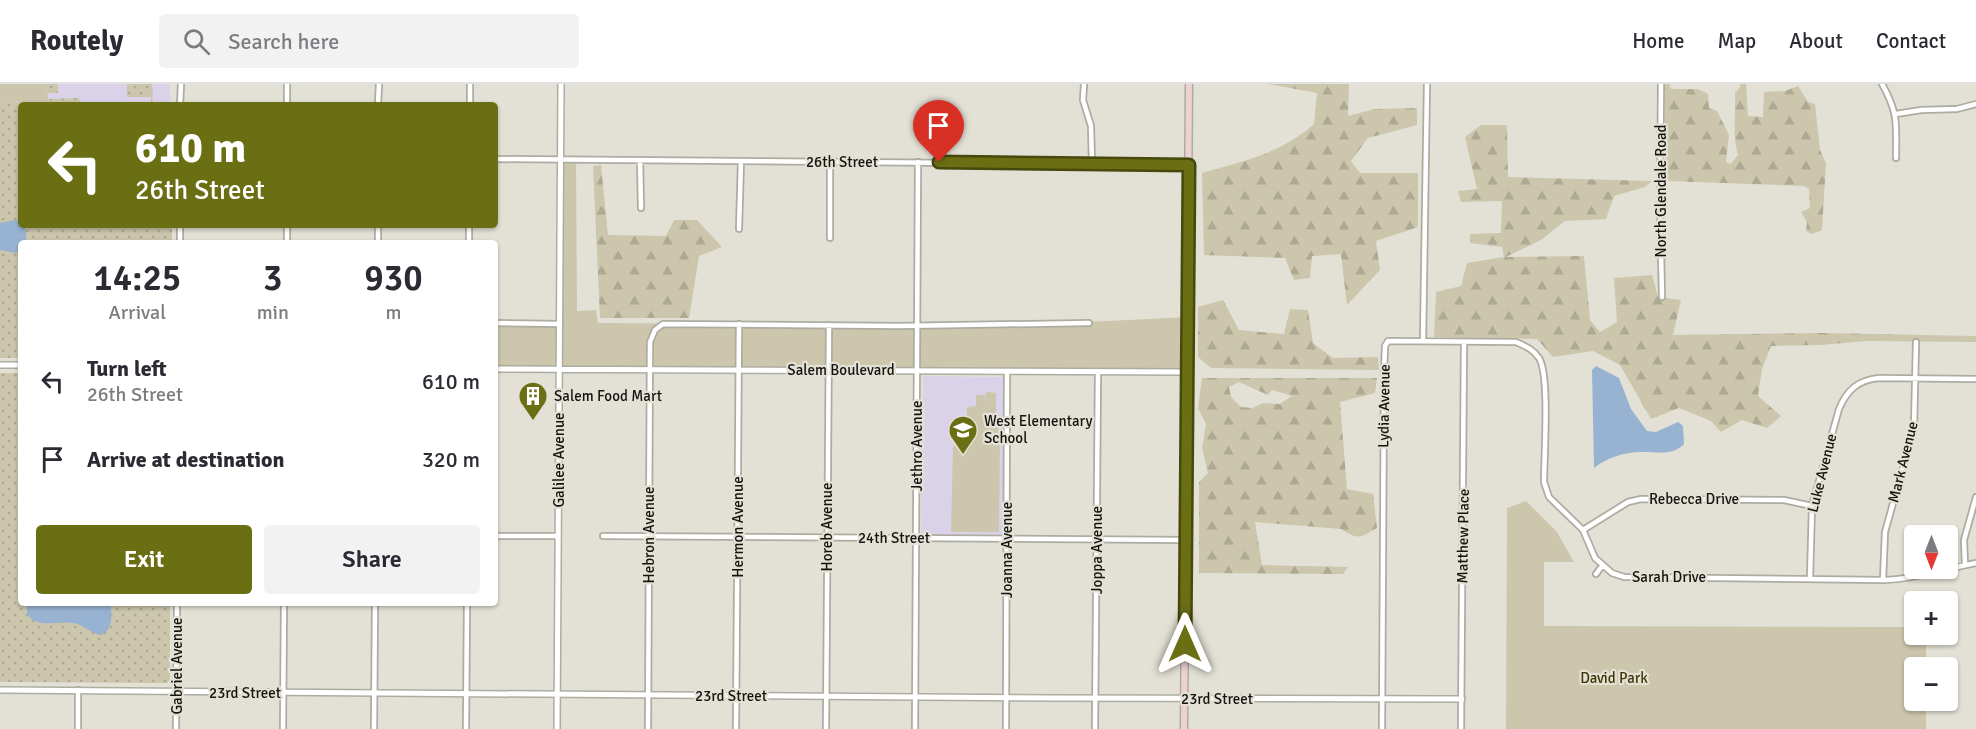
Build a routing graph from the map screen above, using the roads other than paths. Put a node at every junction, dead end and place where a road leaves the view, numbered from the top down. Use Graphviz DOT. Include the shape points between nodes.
graph roads {
  1 [pos="181,84"];
  2 [pos="287,84"];
  3 [pos="379,84"];
  4 [pos="470,84"];
  5 [pos="561,84"];
  6 [pos="1084,84"];
  7 [pos="1189,84"];
  8 [pos="1427,84"];
  9 [pos="1661,84"];
  10 [pos="1882,84"];
  11 [pos="180,102"];
  12 [pos="287,102"];
  13 [pos="378,102"];
  14 [pos="470,102"];
  15 [pos="1976,104"];
  16 [pos="1896,114"];
  17 [pos="1896,158"];
  18 [pos="498,159"];
  19 [pos="560,159"];
  20 [pos="640,160"];
  21 [pos="741,161"];
  22 [pos="830,161"];
  23 [pos="918,162"];
  24 [pos="1092,164"];
  25 [pos="1189,165"];
  26 [pos="641,208"];
  27 [pos="739,229"];
  28 [pos="830,238"];
  29 [pos="1662,297"];
  30 [pos="498,323"];
  31 [pos="1089,323"];
  32 [pos="560,324"];
  33 [pos="740,324"];
  34 [pos="829,325"];
  35 [pos="916,325"];
  36 [pos="1423,341"];
  37 [pos="1464,342"];
  38 [pos="1916,342"];
  39 [pos="0,365"];
  40 [pos="18,365"];
  41 [pos="498,369"];
  42 [pos="559,369"];
  43 [pos="650,370"];
  44 [pos="739,370"];
  45 [pos="828,370"];
  46 [pos="917,371"];
  47 [pos="1007,371"];
  48 [pos="1098,372"];
  49 [pos="1187,372"];
  50 [pos="1915,377"];
  51 [pos="1976,379"];
  52 [pos="1976,497"];
  53 [pos="1812,506"];
  54 [pos="1583,530"];
  55 [pos="498,536"];
  56 [pos="558,536"];
  57 [pos="603,536"];
  58 [pos="649,536"];
  59 [pos="738,536"];
  60 [pos="827,537"];
  61 [pos="916,538"];
  62 [pos="1007,538"];
  63 [pos="1097,539"];
  64 [pos="1185,540"];
  65 [pos="1976,563"];
  66 [pos="1965,565"];
  67 [pos="1602,566"];
  68 [pos="1596,574"];
  69 [pos="1810,579"];
  70 [pos="1882,580"];
  71 [pos="177,606"];
  72 [pos="284,606"];
  73 [pos="375,606"];
  74 [pos="467,606"];
  75 [pos="0,690"];
  76 [pos="78,690"];
  77 [pos="176,692"];
  78 [pos="283,693"];
  79 [pos="375,693"];
  80 [pos="466,694"];
  81 [pos="557,694"];
  82 [pos="648,695"];
  83 [pos="736,696"];
  84 [pos="826,696"];
  85 [pos="915,697"];
  86 [pos="1006,698"];
  87 [pos="1096,698"];
  88 [pos="1184,699"];
  89 [pos="1382,699"];
  90 [pos="1462,699"];
  91 [pos="78,729"];
  92 [pos="176,729"];
  93 [pos="283,729"];
  94 [pos="374,729"];
  95 [pos="466,729"];
  96 [pos="557,729"];
  97 [pos="648,729"];
  98 [pos="736,729"];
  99 [pos="826,729"];
  100 [pos="915,729"];
  101 [pos="1006,729"];
  102 [pos="1095,729"];
  103 [pos="1184,729"];
  104 [pos="1382,729"];
  105 [pos="1461,729"];
  1 -- 11 [label="street"];
  2 -- 12 [label="street"];
  3 -- 13 [label="street"];
  4 -- 14 [label="street"];
  5 -- 19 [label="street, Galilee Avenue"];
  6 -- 24 [label="street"];
  7 -- 25 [label="main road"];
  8 -- 36 [label="street"];
  9 -- 29 [label="street, North Glendale Road"];
  10 -- 16 [label="street"];
  15 -- 16 [label="street" via="1957,110"];
  16 -- 17 [label="street"];
  18 -- 19 [label="street, 26th Street"];
  19 -- 20 [label="street, 26th Street"];
  19 -- 32 [label="street, Galilee Avenue"];
  20 -- 21 [label="street, 26th Street"];
  20 -- 26 [label="street"];
  21 -- 22 [label="street, 26th Street"];
  21 -- 27 [label="street"];
  22 -- 23 [label="street, 26th Street"];
  22 -- 28 [label="street"];
  23 -- 24 [label="street, 26th Street"];
  23 -- 35 [label="street, Jethro Avenue"];
  24 -- 25 [label="street, 26th Street"];
  25 -- 49 [label="main road"];
  30 -- 32 [label="street"];
  31 -- 35 [label="street"];
  32 -- 42 [label="street, Galilee Avenue"];
  33 -- 34 [label="street"];
  33 -- 43 [label="street, Hebron Avenue" via="663,324 650,342"];
  33 -- 44 [label="street, Hermon Avenue"];
  34 -- 35 [label="street"];
  34 -- 45 [label="street, Horeb Avenue"];
  35 -- 46 [label="street, Jethro Avenue"];
  36 -- 37 [label="street"];
  36 -- 89 [label="street, Lydia Avenue" via="1388,341 1385,346"];
  37 -- 54 [label="street" via="1516,342 1538,356 1545,375 1544,482 1549,497"];
  37 -- 90 [label="street, Matthew Place"];
  38 -- 50 [label="street, Mark Avenue"];
  39 -- 40 [label="street"];
  41 -- 42 [label="street, Salem Boulevard"];
  42 -- 43 [label="street, Salem Boulevard"];
  42 -- 56 [label="street, Galilee Avenue"];
  43 -- 44 [label="street, Salem Boulevard"];
  43 -- 58 [label="street, Hebron Avenue"];
  44 -- 45 [label="street, Salem Boulevard"];
  44 -- 59 [label="street, Hermon Avenue"];
  45 -- 46 [label="street, Salem Boulevard"];
  45 -- 60 [label="street, Horeb Avenue"];
  46 -- 47 [label="street, Salem Boulevard"];
  46 -- 61 [label="street, Jethro Avenue"];
  47 -- 48 [label="street, Salem Boulevard"];
  47 -- 62 [label="street, Joanna Avenue"];
  48 -- 49 [label="street, Salem Boulevard"];
  48 -- 63 [label="street, Joppa Avenue"];
  49 -- 64 [label="main road"];
  50 -- 51 [label="street"];
  50 -- 53 [label="street, Luke Avenue" via="1866,379 1845,396"];
  50 -- 70 [label="street, Mark Avenue" via="1914,428 1885,532"];
  52 -- 66 [label="street" via="1964,540"];
  53 -- 54 [label="street, Rebecca Drive" via="1784,500 1641,499 1628,502"];
  53 -- 69 [label="street, Luke Avenue"];
  54 -- 67 [label="street"];
  55 -- 56 [label="street"];
  56 -- 81 [label="street, Galilee Avenue"];
  57 -- 58 [label="street, 24th Street"];
  58 -- 59 [label="street, 24th Street"];
  58 -- 82 [label="street, Hebron Avenue"];
  59 -- 60 [label="street, 24th Street"];
  59 -- 83 [label="street, Hermon Avenue"];
  60 -- 61 [label="street, 24th Street"];
  60 -- 84 [label="street, Horeb Avenue"];
  61 -- 62 [label="street, 24th Street"];
  61 -- 85 [label="street, Jethro Avenue"];
  62 -- 63 [label="street, 24th Street"];
  62 -- 86 [label="street, Joanna Avenue"];
  63 -- 64 [label="street, 24th Street"];
  63 -- 87 [label="street, Joppa Avenue"];
  64 -- 88 [label="main road"];
  65 -- 66 [label="street, Sarah Drive"];
  66 -- 70 [label="street, Sarah Drive"];
  67 -- 68 [label="street"];
  67 -- 69 [label="street, Sarah Drive" via="1624,577"];
  69 -- 70 [label="street, Sarah Drive"];
  71 -- 77 [label="street, Gabriel Avenue"];
  72 -- 78 [label="street"];
  73 -- 79 [label="street"];
  74 -- 80 [label="street"];
  75 -- 76 [label="street, 23rd Street"];
  76 -- 77 [label="street, 23rd Street"];
  76 -- 91 [label="street"];
  77 -- 78 [label="street, 23rd Street"];
  77 -- 92 [label="street, Gabriel Avenue"];
  78 -- 79 [label="street, 23rd Street"];
  78 -- 93 [label="street"];
  79 -- 80 [label="street, 23rd Street"];
  79 -- 94 [label="street"];
  80 -- 81 [label="street, 23rd Street"];
  80 -- 95 [label="street"];
  81 -- 82 [label="street, 23rd Street"];
  81 -- 96 [label="street, Galilee Avenue"];
  82 -- 83 [label="street, 23rd Street"];
  82 -- 97 [label="street, Hebron Avenue"];
  83 -- 84 [label="street, 23rd Street"];
  83 -- 98 [label="street, Hermon Avenue"];
  84 -- 85 [label="street, 23rd Street"];
  84 -- 99 [label="street, Horeb Avenue"];
  85 -- 86 [label="street, 23rd Street"];
  85 -- 100 [label="street, Jethro Avenue"];
  86 -- 87 [label="street, 23rd Street"];
  86 -- 101 [label="street, Joanna Avenue"];
  87 -- 88 [label="street, 23rd Street"];
  87 -- 102 [label="street, Joppa Avenue"];
  88 -- 89 [label="street, 23rd Street"];
  88 -- 103 [label="main road"];
  89 -- 90 [label="street, 23rd Street"];
  89 -- 104 [label="street, Lydia Avenue"];
  90 -- 105 [label="street, Matthew Place"];
}
